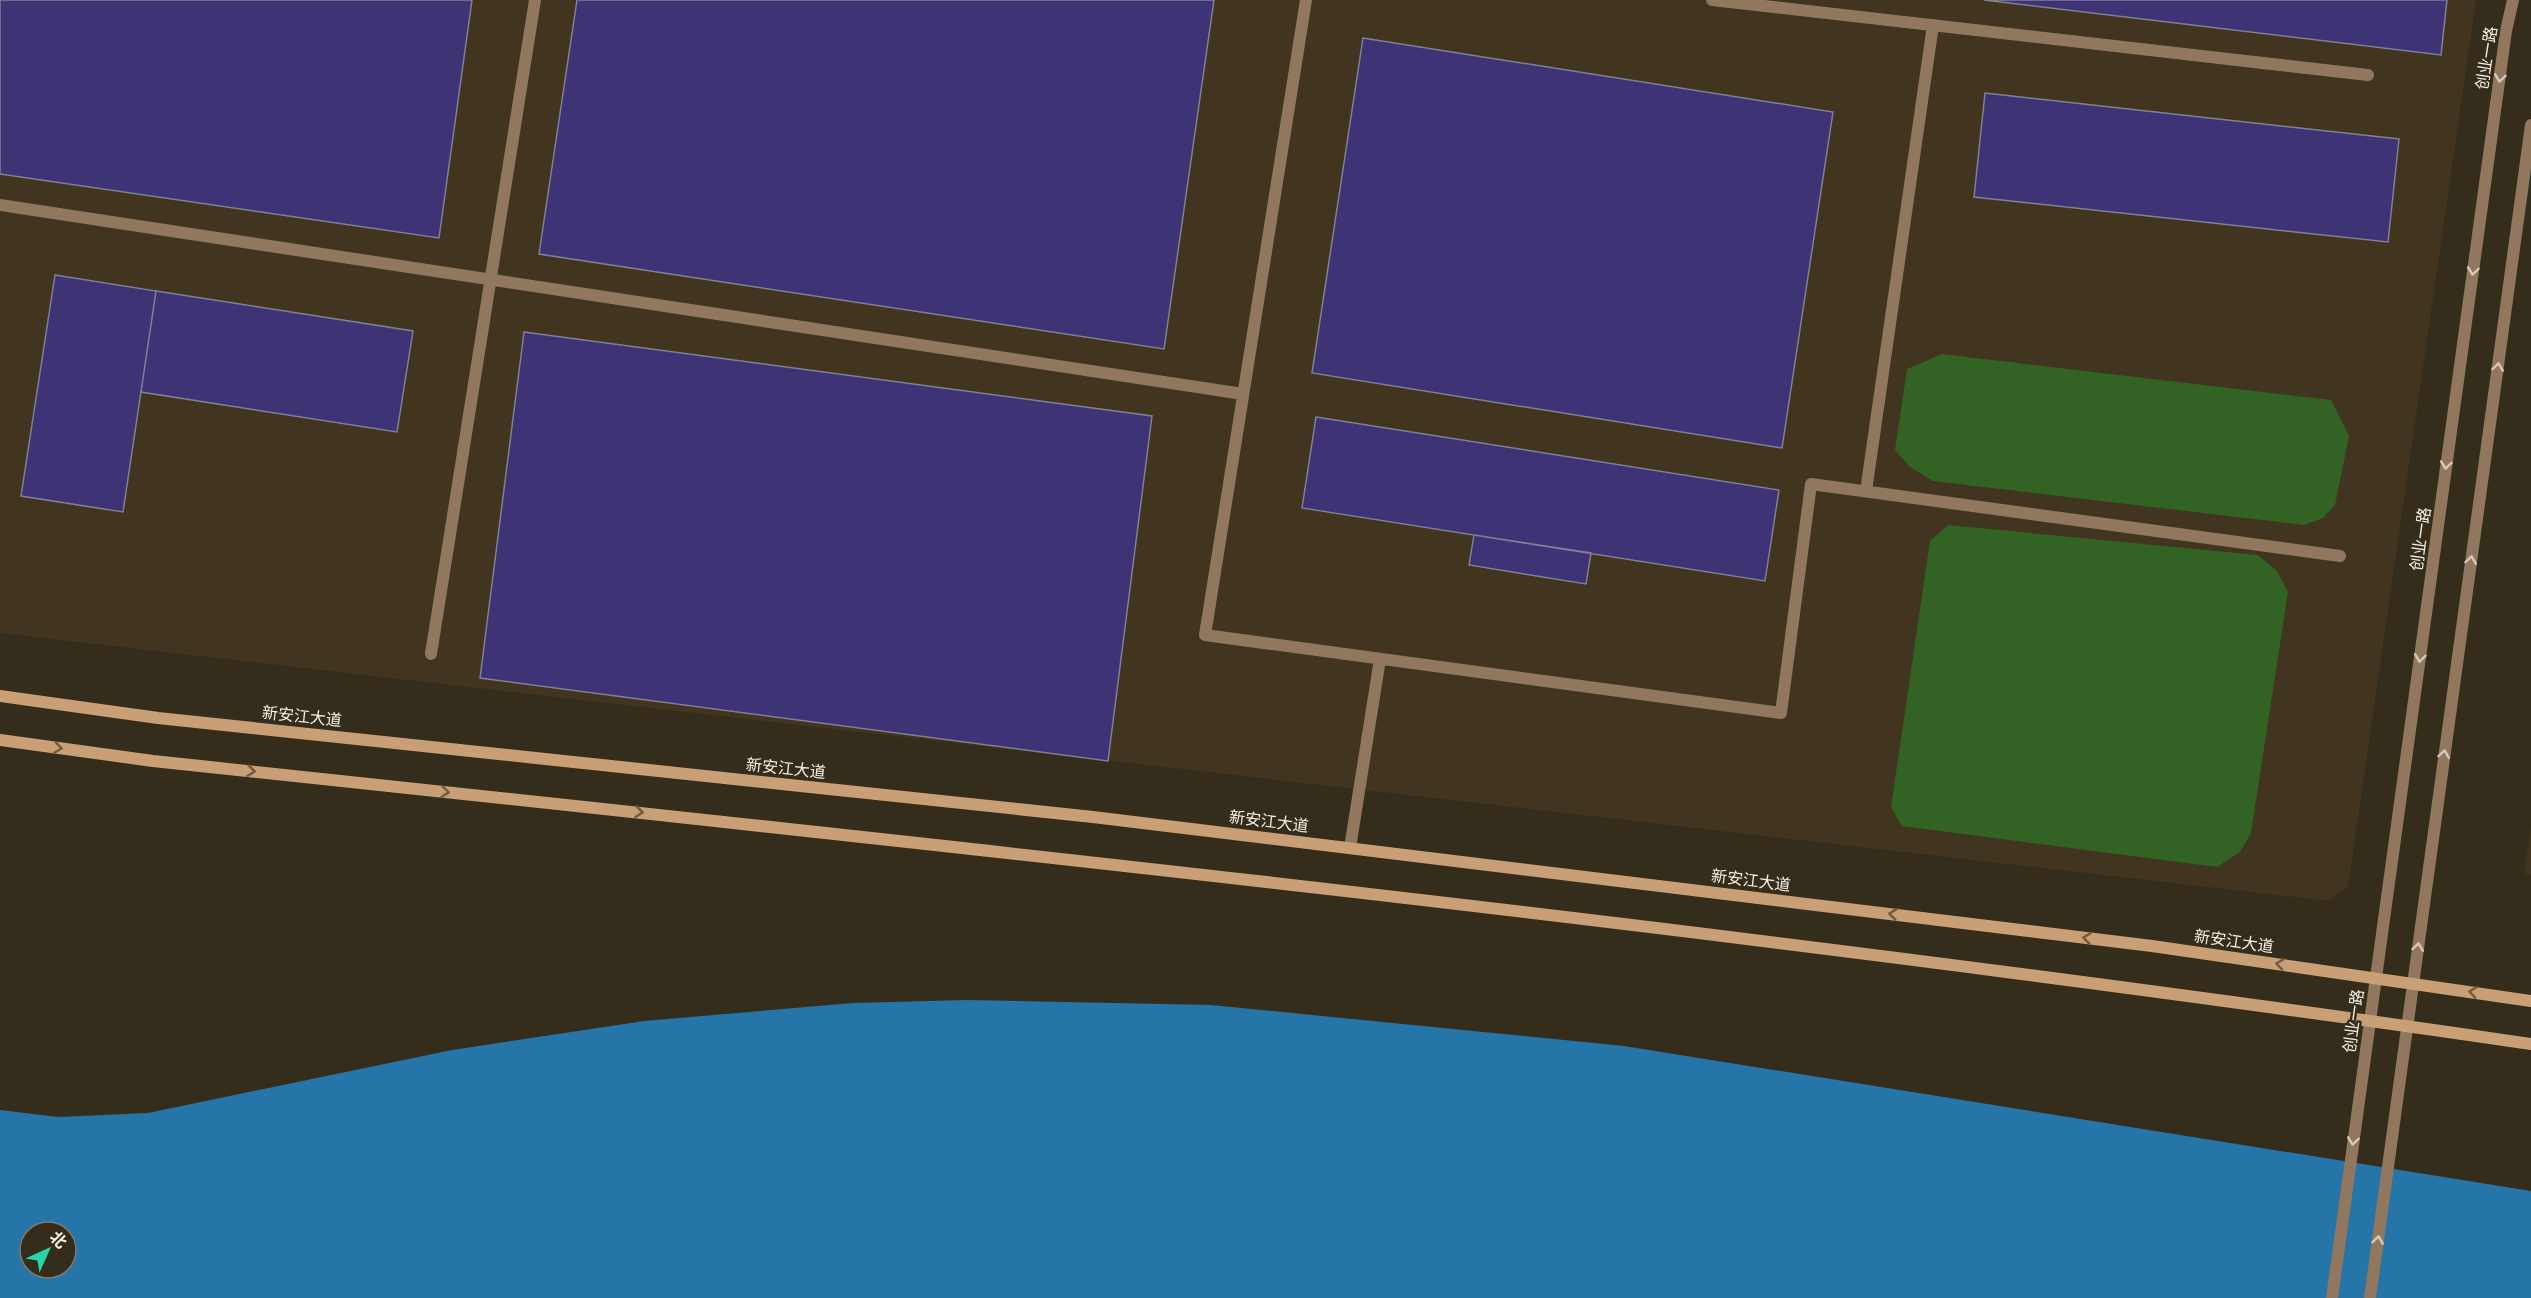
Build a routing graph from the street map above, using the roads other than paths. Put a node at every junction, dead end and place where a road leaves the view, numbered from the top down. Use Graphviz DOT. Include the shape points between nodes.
graph roads {
  1 [pos="535,0"];
  2 [pos="1306,0"];
  3 [pos="1712,0"];
  4 [pos="2513,0"];
  5 [pos="1933,25"];
  6 [pos="2368,75"];
  7 [pos="2531,125"];
  8 [pos="0,206"];
  9 [pos="490,280"];
  10 [pos="1244,394"];
  11 [pos="1866,491"];
  12 [pos="2340,555"];
  13 [pos="431,654"];
  14 [pos="1380,659"];
  15 [pos="0,696"];
  16 [pos="0,740"];
  17 [pos="1350,848"];
  18 [pos="2376,978"];
  19 [pos="2413,984"];
  20 [pos="2531,1001"];
  21 [pos="2370,1021"];
  22 [pos="2407,1026"];
  23 [pos="2531,1044"];
  24 [pos="2332,1298"];
  25 [pos="2370,1298"];
  1 -- 9 [label="street"];
  2 -- 10 [label="street"];
  3 -- 5 [label="street"];
  4 -- 18 [label="street, 创业一路, one-way"];
  5 -- 6 [label="street"];
  5 -- 11 [label="street"];
  19 -- 7 [label="street, one-way"];
  8 -- 9 [label="street"];
  9 -- 10 [label="street"];
  9 -- 13 [label="street"];
  10 -- 14 [label="street" via="1205,635"];
  11 -- 12 [label="street"];
  11 -- 14 [label="street" via="1811,484 1781,713"];
  14 -- 17 [label="street"];
  15 -- 17 [label="main road, 新安江大道" via="170,719"];
  16 -- 21 [label="main road, one-way" via="153,761 1088,860 2123,986"];
  18 -- 17 [label="main road, 新安江大道, one-way" via="2140,944"];
  18 -- 19 [label="main road, 新安江大道"];
  18 -- 21 [label="street, 创业一路"];
  20 -- 19 [label="main road, 新安江大道, one-way"];
  19 -- 22 [label="street"];
  21 -- 22 [label="main road"];
  21 -- 24 [label="street, 创业一路, one-way"];
  22 -- 23 [label="main road"];
  25 -- 22 [label="street, one-way"];
}
